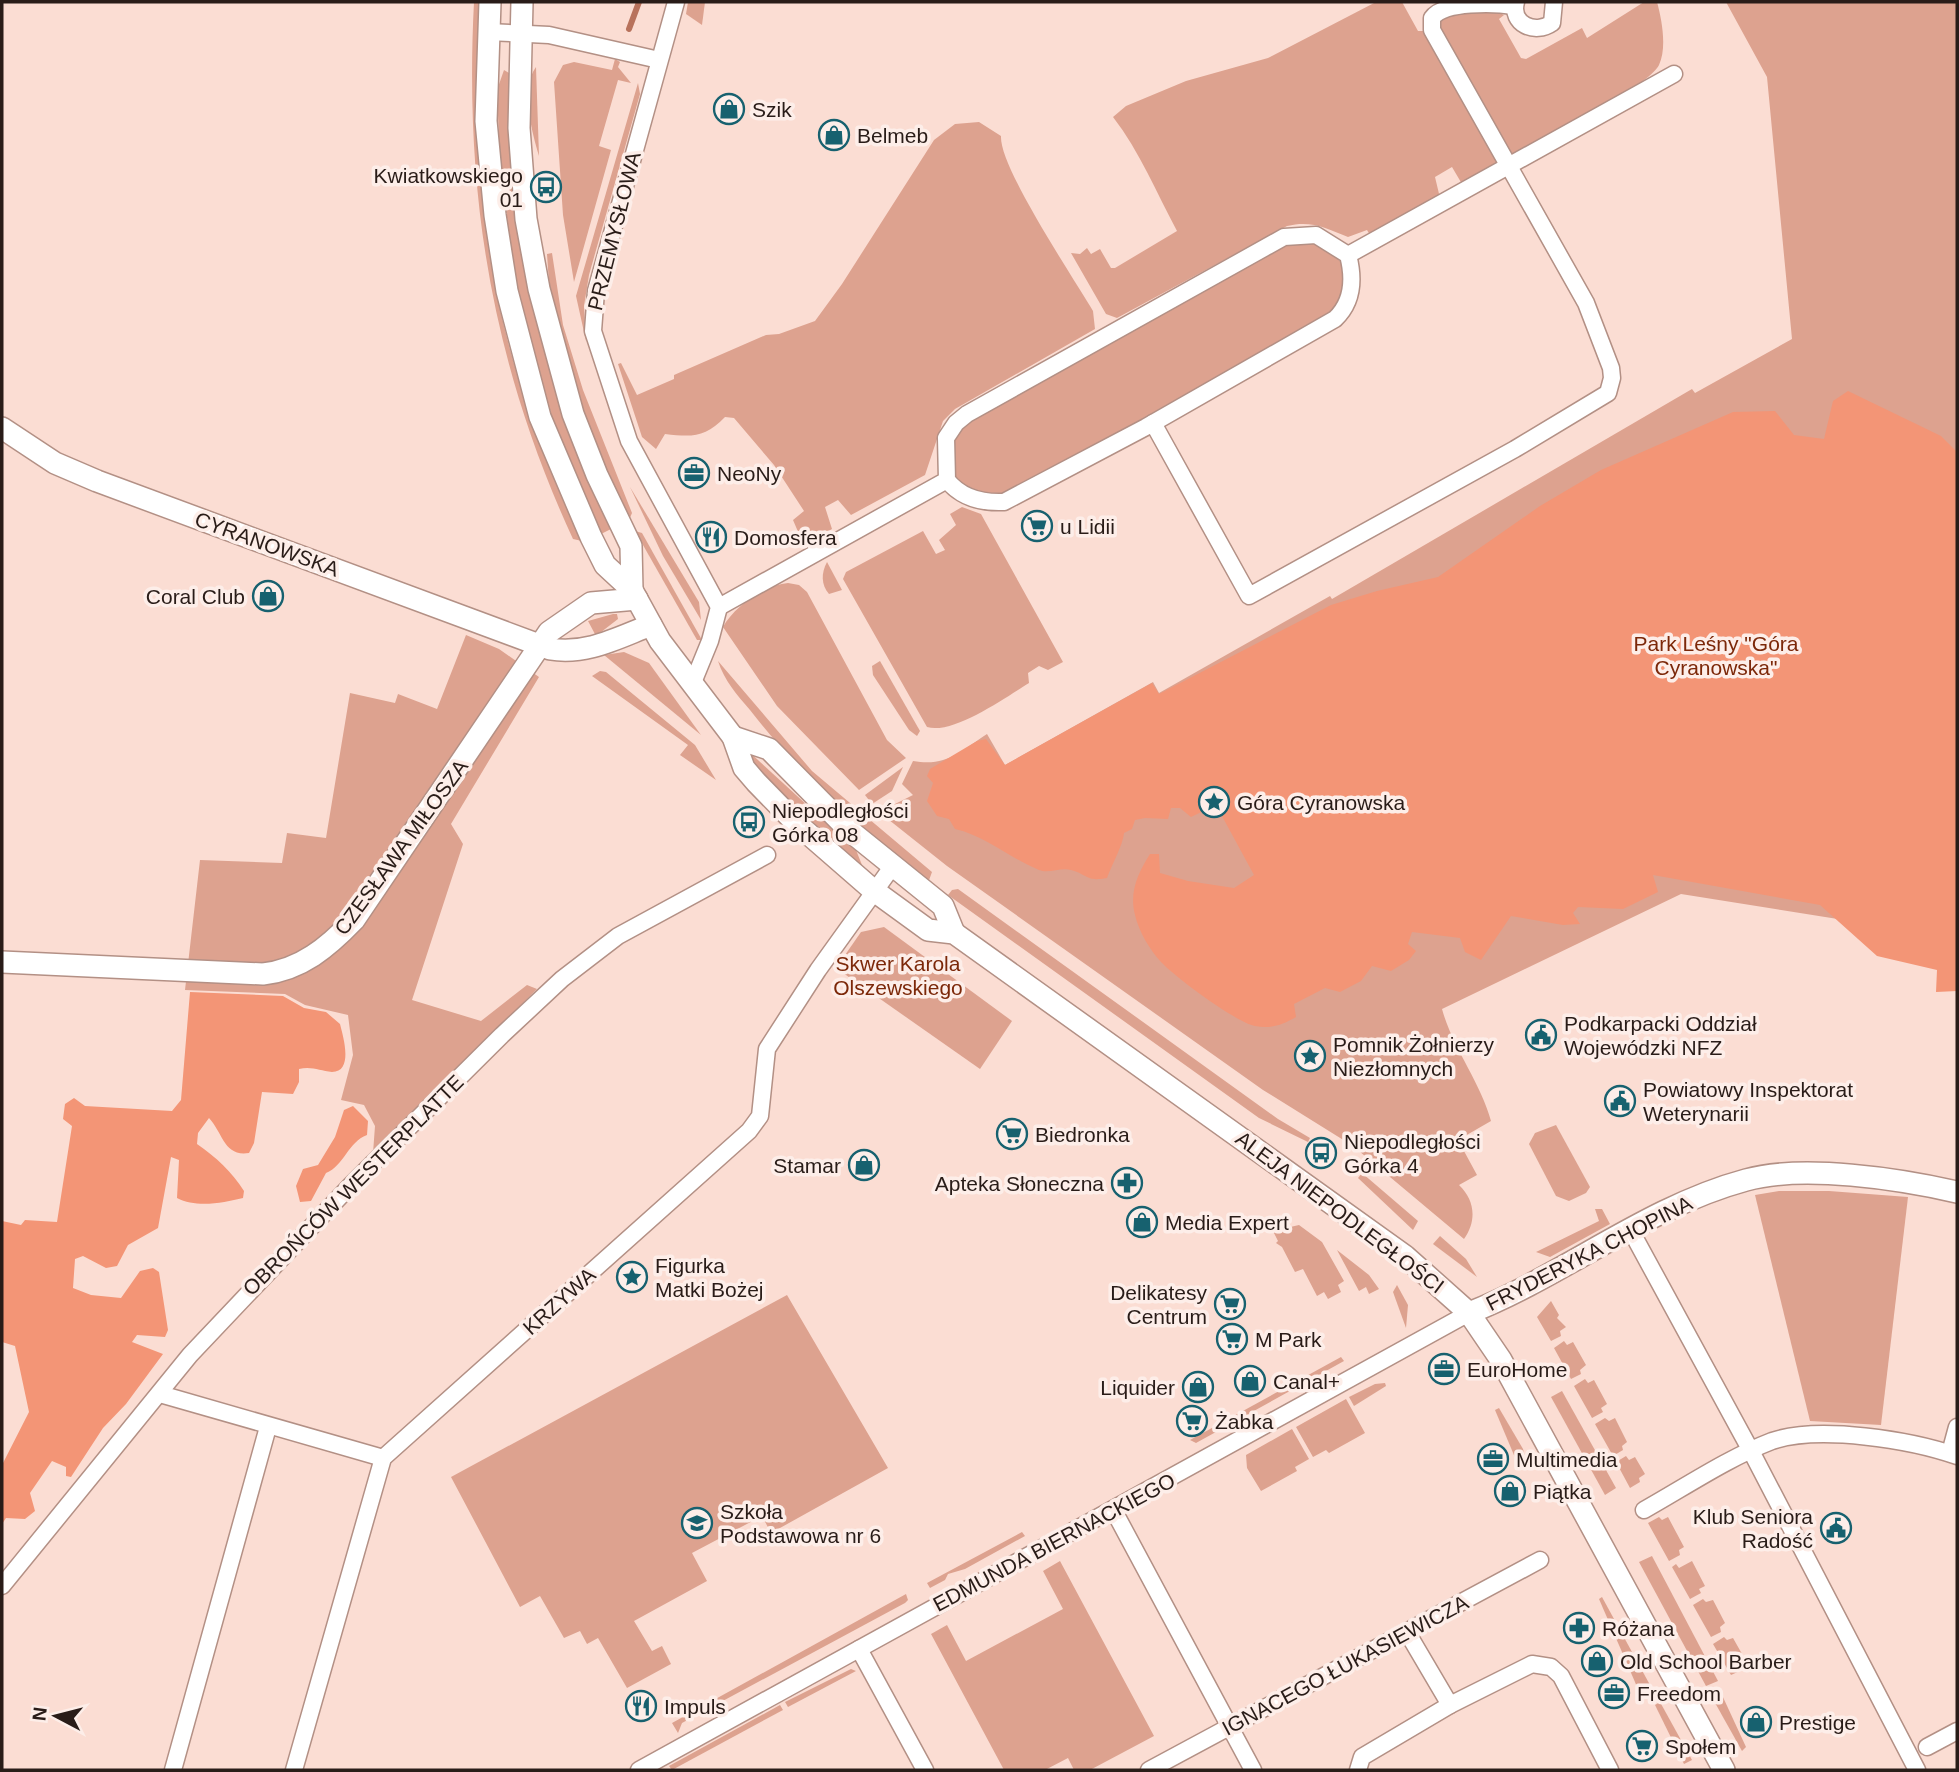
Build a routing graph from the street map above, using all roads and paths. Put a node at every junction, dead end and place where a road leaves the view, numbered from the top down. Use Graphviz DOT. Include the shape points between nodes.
graph roads {
  1 [pos="490,2"];
  2 [pos="522,2"];
  3 [pos="676,2"];
  4 [pos="1554,2"];
  5 [pos="1515,4"];
  6 [pos="488,32"];
  7 [pos="520,33"];
  8 [pos="659,60"];
  9 [pos="1674,74"];
  10 [pos="1507,166"];
  11 [pos="1348,255"];
  12 [pos="1153,423"];
  13 [pos="2,428"];
  14 [pos="947,480"];
  15 [pos="634,594"];
  16 [pos="719,607"];
  17 [pos="651,625"];
  18 [pos="541,643"];
  19 [pos="692,685"];
  20 [pos="733,737"];
  21 [pos="767,855"];
  22 [pos="892,867"];
  23 [pos="873,890"];
  24 [pos="954,933"];
  25 [pos="2,962"];
  26 [pos="1957,1192"];
  27 [pos="1630,1229"];
  28 [pos="1469,1313"];
  29 [pos="160,1394"];
  30 [pos="268,1426"];
  31 [pos="1957,1427"];
  32 [pos="1751,1451"];
  33 [pos="1954,1455"];
  34 [pos="383,1458"];
  35 [pos="1644,1510"];
  36 [pos="1114,1511"];
  37 [pos="1540,1560"];
  38 [pos="2,1586"];
  39 [pos="1407,1632"];
  40 [pos="859,1649"];
  41 [pos="1450,1705"];
  42 [pos="1230,1727"];
  43 [pos="1957,1731"];
  44 [pos="1927,1747"];
  45 [pos="173,1770"];
  46 [pos="294,1770"];
  47 [pos="639,1770"];
  48 [pos="925,1770"];
  49 [pos="1149,1770"];
  50 [pos="1253,1770"];
  51 [pos="1358,1770"];
  52 [pos="1610,1770"];
  53 [pos="1724,1770"];
  54 [pos="1917,1770"];
  1 -- 6 [label="street"];
  2 -- 7 [label="street"];
  3 -- 8 [label="street, PRZEMYSŁOWA"];
  4 -- 5 [label="street" via="1552,23 1534,30 1517,16"];
  5 -- 10 [label="street" via="1441,10 1431,24"];
  6 -- 7 [label="street"];
  6 -- 15 [label="street" via="486,121 495,215 523,358 540,417 591,537 605,565"];
  7 -- 8 [label="street" via="549,35"];
  7 -- 15 [label="street" via="519,128 526,219 539,289 573,414 631,546"];
  8 -- 16 [label="street, PRZEMYSŁOWA" via="596,291 593,331 629,441"];
  9 -- 10 [label="street"];
  10 -- 11 [label="street"];
  10 -- 12 [label="street" via="1586,303 1611,368 1608,393 1249,596"];
  11 -- 12 [label="street" via="1352,282 1348,302 1335,319"];
  11 -- 14 [label="street" via="1316,235 1284,237 1111,332 956,423 946,438"];
  12 -- 14 [label="street" via="1004,502 978,501 955,491"];
  13 -- 18 [label="street, CYRANOWSKA" via="55,463 97,481 467,620"];
  14 -- 16 [label="street"];
  15 -- 17 [label="street, ALEJA NIEPODLEGŁOŚCI"];
  15 -- 18 [label="street" via="591,603"];
  16 -- 19 [label="street"];
  17 -- 18 [label="street, CYRANOWSKA" via="578,652 550,649"];
  17 -- 19 [label="street, ALEJA NIEPODLEGŁOŚCI"];
  18 -- 25 [label="street, CZESŁAWA MIŁOSZA" via="354,920 326,948 279,972 263,974"];
  19 -- 20 [label="street, ALEJA NIEPODLEGŁOŚCI"];
  20 -- 22 [label="street, ALEJA NIEPODLEGŁOŚCI" via="769,749 822,805"];
  20 -- 23 [label="street, ALEJA NIEPODLEGŁOŚCI" via="744,768 756,782"];
  21 -- 29 [label="street, OBROŃCÓW WESTERPLATTE" via="618,936 562,979 341,1195 190,1355"];
  22 -- 23 [label="street, KRZYWA"];
  22 -- 24 [label="street, ALEJA NIEPODLEGŁOŚCI" via="943,906"];
  23 -- 24 [label="street, ALEJA NIEPODLEGŁOŚCI" via="928,930"];
  23 -- 34 [label="street, KRZYWA" via="767,1049 760,1116 748,1131"];
  24 -- 28 [label="street, ALEJA NIEPODLEGŁOŚCI" via="1386,1242"];
  26 -- 27 [label="street, FRYDERYKA CHOPINA" via="1878,1179 1808,1175 1749,1179 1676,1205"];
  27 -- 28 [label="street, FRYDERYKA CHOPINA" via="1518,1293"];
  27 -- 32 [label="street"];
  28 -- 36 [label="street, EDMUNDA BIERNACKIEGO"];
  28 -- 53 [label="street, ALEJA NIEPODLEGŁOŚCI" via="1501,1360"];
  29 -- 30 [label="street"];
  29 -- 38 [label="street, OBROŃCÓW WESTERPLATTE"];
  30 -- 34 [label="street"];
  30 -- 45 [label="street"];
  31 -- 33 [label="street"];
  32 -- 33 [label="street" via="1786,1437 1821,1435 1903,1441"];
  32 -- 35 [label="street"];
  32 -- 54 [label="street"];
  34 -- 46 [label="street"];
  36 -- 40 [label="street, EDMUNDA BIERNACKIEGO"];
  36 -- 42 [label="street"];
  37 -- 39 [label="street, IGNACEGO ŁUKASIEWICZA"];
  39 -- 41 [label="street"];
  39 -- 42 [label="street, IGNACEGO ŁUKASIEWICZA"];
  40 -- 47 [label="street, EDMUNDA BIERNACKIEGO"];
  40 -- 48 [label="street"];
  41 -- 51 [label="street" via="1362,1757"];
  41 -- 52 [label="street" via="1532,1664 1551,1667 1561,1676"];
  42 -- 49 [label="street, IGNACEGO ŁUKASIEWICZA"];
  42 -- 50 [label="street"];
  43 -- 44 [label="street"];
}
